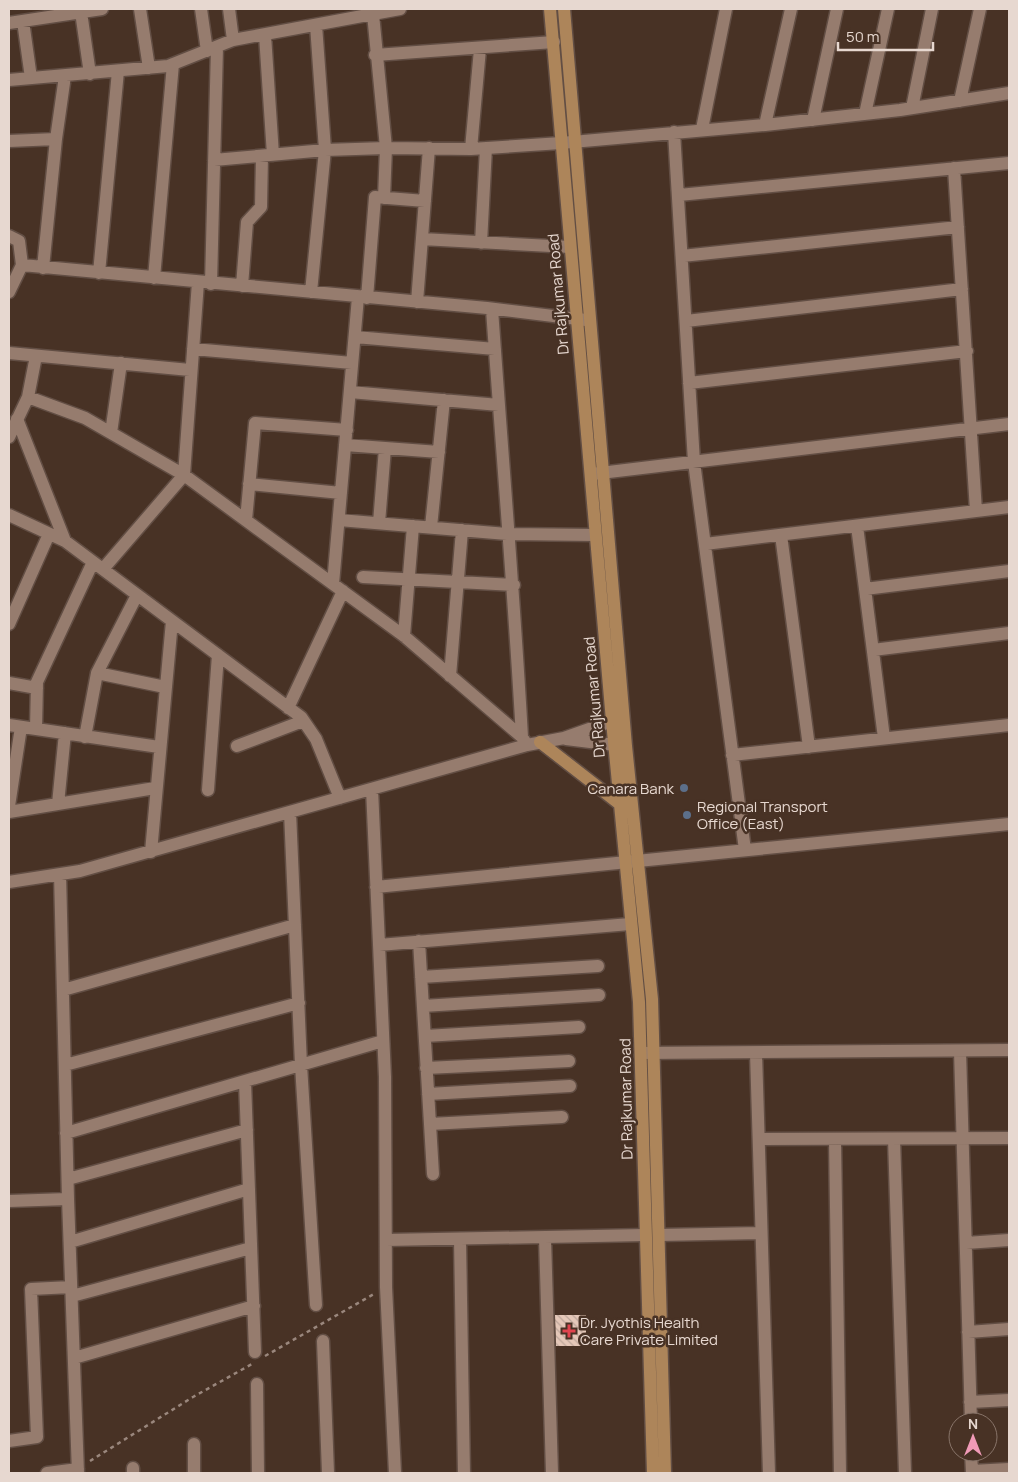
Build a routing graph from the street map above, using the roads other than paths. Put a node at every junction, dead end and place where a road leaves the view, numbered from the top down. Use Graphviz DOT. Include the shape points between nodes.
graph roads {
  1 [pos="102,9"];
  2 [pos="140,9"];
  3 [pos="202,9"];
  4 [pos="229,9"];
  5 [pos="400,9"];
  6 [pos="550,9"];
  7 [pos="564,9"];
  8 [pos="726,9"];
  9 [pos="791,9"];
  10 [pos="837,9"];
  11 [pos="888,9"];
  12 [pos="932,9"];
  13 [pos="980,9"];
  14 [pos="81,12"];
  15 [pos="373,14"];
  16 [pos="23,21"];
  17 [pos="9,23"];
  18 [pos="316,25"];
  19 [pos="265,35"];
  20 [pos="233,40"];
  21 [pos="554,42"];
  22 [pos="212,49"];
  23 [pos="480,49"];
  24 [pos="376,55"];
  25 [pos="173,64"];
  26 [pos="149,68"];
  27 [pos="118,71"];
  28 [pos="90,74"];
  29 [pos="65,76"];
  30 [pos="32,78"];
  31 [pos="9,80"];
  32 [pos="1009,93"];
  33 [pos="960,101"];
  34 [pos="912,108"];
  35 [pos="865,114"];
  36 [pos="813,120"];
  37 [pos="765,125"];
  38 [pos="702,129"];
  39 [pos="674,132"];
  40 [pos="56,139"];
  41 [pos="9,142"];
  42 [pos="574,142"];
  43 [pos="561,143"];
  44 [pos="386,148"];
  45 [pos="429,148"];
  46 [pos="486,148"];
  47 [pos="471,149"];
  48 [pos="325,150"];
  49 [pos="268,156"];
  50 [pos="214,160"];
  51 [pos="1009,163"];
  52 [pos="954,168"];
  53 [pos="678,195"];
  54 [pos="384,198"];
  55 [pos="425,202"];
  56 [pos="958,227"];
  57 [pos="9,236"];
  58 [pos="422,239"];
  59 [pos="481,243"];
  60 [pos="570,247"];
  61 [pos="682,256"];
  62 [pos="22,265"];
  63 [pos="43,268"];
  64 [pos="99,273"];
  65 [pos="154,278"];
  66 [pos="198,282"];
  67 [pos="211,284"];
  68 [pos="242,286"];
  69 [pos="10,288"];
  70 [pos="962,289"];
  71 [pos="311,292"];
  72 [pos="362,298"];
  73 [pos="417,302"];
  74 [pos="492,309"];
  75 [pos="583,320"];
  76 [pos="686,321"];
  77 [pos="355,337"];
  78 [pos="193,349"];
  79 [pos="495,349"];
  80 [pos="967,351"];
  81 [pos="9,353"];
  82 [pos="36,356"];
  83 [pos="121,363"];
  84 [pos="352,363"];
  85 [pos="190,370"];
  86 [pos="690,383"];
  87 [pos="350,392"];
  88 [pos="28,397"];
  89 [pos="444,400"];
  90 [pos="499,405"];
  91 [pos="17,419"];
  92 [pos="1009,424"];
  93 [pos="972,429"];
  94 [pos="347,430"];
  95 [pos="111,433"];
  96 [pos="9,437"];
  97 [pos="345,445"];
  98 [pos="385,448"];
  99 [pos="439,452"];
  100 [pos="694,462"];
  101 [pos="596,473"];
  102 [pos="184,475"];
  103 [pos="249,484"];
  104 [pos="341,493"];
  105 [pos="1009,507"];
  106 [pos="976,511"];
  107 [pos="9,517"];
  108 [pos="246,520"];
  109 [pos="339,520"];
  110 [pos="379,523"];
  111 [pos="413,526"];
  112 [pos="857,526"];
  113 [pos="431,528"];
  114 [pos="462,530"];
  115 [pos="49,534"];
  116 [pos="507,534"];
  117 [pos="595,535"];
  118 [pos="781,535"];
  119 [pos="65,541"];
  120 [pos="705,544"];
  121 [pos="98,565"];
  122 [pos="1009,571"];
  123 [pos="363,577"];
  124 [pos="410,581"];
  125 [pos="458,584"];
  126 [pos="514,585"];
  127 [pos="338,588"];
  128 [pos="865,589"];
  129 [pos="137,595"];
  130 [pos="172,621"];
  131 [pos="9,624"];
  132 [pos="1009,633"];
  133 [pos="404,636"];
  134 [pos="873,650"];
  135 [pos="218,655"];
  136 [pos="98,673"];
  137 [pos="450,676"];
  138 [pos="9,683"];
  139 [pos="165,687"];
  140 [pos="37,688"];
  141 [pos="288,708"];
  142 [pos="303,720"];
  143 [pos="618,720"];
  144 [pos="1009,725"];
  145 [pos="15,726"];
  146 [pos="36,729"];
  147 [pos="65,734"];
  148 [pos="85,737"];
  149 [pos="564,738"];
  150 [pos="884,738"];
  151 [pos="530,741"];
  152 [pos="237,746"];
  153 [pos="620,746"];
  154 [pos="809,747"];
  155 [pos="158,748"];
  156 [pos="732,755"];
  157 [pos="156,788"];
  158 [pos="372,789"];
  159 [pos="208,790"];
  160 [pos="340,798"];
  161 [pos="58,804"];
  162 [pos="626,805"];
  163 [pos="9,806"];
  164 [pos="9,812"];
  165 [pos="290,812"];
  166 [pos="1009,824"];
  167 [pos="744,850"];
  168 [pos="150,852"];
  169 [pos="632,862"];
  170 [pos="60,874"];
  171 [pos="9,882"];
  172 [pos="376,887"];
  173 [pos="630,924"];
  174 [pos="295,925"];
  175 [pos="419,941"];
  176 [pos="379,945"];
  177 [pos="598,966"];
  178 [pos="421,977"];
  179 [pos="63,990"];
  180 [pos="599,995"];
  181 [pos="299,1003"];
  182 [pos="423,1006"];
  183 [pos="579,1027"];
  184 [pos="425,1036"];
  185 [pos="383,1042"];
  186 [pos="1009,1050"];
  187 [pos="960,1051"];
  188 [pos="647,1053"];
  189 [pos="756,1053"];
  190 [pos="569,1060"];
  191 [pos="65,1065"];
  192 [pos="301,1065"];
  193 [pos="426,1068"];
  194 [pos="245,1082"];
  195 [pos="570,1086"];
  196 [pos="428,1094"];
  197 [pos="562,1117"];
  198 [pos="430,1124"];
  199 [pos="246,1130"];
  200 [pos="66,1133"];
  201 [pos="894,1138"];
  202 [pos="1009,1138"];
  203 [pos="758,1139"];
  204 [pos="963,1139"];
  205 [pos="835,1140"];
  206 [pos="433,1174"];
  207 [pos="68,1179"];
  208 [pos="249,1188"];
  209 [pos="68,1198"];
  210 [pos="9,1201"];
  211 [pos="761,1233"];
  212 [pos="645,1235"];
  213 [pos="659,1235"];
  214 [pos="545,1238"];
  215 [pos="386,1240"];
  216 [pos="460,1240"];
  217 [pos="1009,1240"];
  218 [pos="70,1242"];
  219 [pos="966,1243"];
  220 [pos="251,1248"];
  221 [pos="72,1291"];
  222 [pos="316,1305"];
  223 [pos="254,1306"];
  224 [pos="1009,1329"];
  225 [pos="968,1332"];
  226 [pos="323,1341"];
  227 [pos="74,1358"];
  228 [pos="257,1358"];
  229 [pos="257,1384"];
  230 [pos="1009,1400"];
  231 [pos="970,1402"];
  232 [pos="970,1412"];
  233 [pos="9,1441"];
  234 [pos="194,1444"];
  235 [pos="1009,1469"];
  236 [pos="78,1471"];
  237 [pos="972,1472"];
  238 [pos="47,1473"];
  239 [pos="194,1473"];
  240 [pos="258,1473"];
  241 [pos="328,1473"];
  242 [pos="395,1473"];
  243 [pos="464,1473"];
  244 [pos="552,1473"];
  245 [pos="653,1473"];
  246 [pos="666,1473"];
  247 [pos="769,1473"];
  248 [pos="840,1473"];
  249 [pos="905,1473"];
  1 -- 14 [label="street"];
  2 -- 26 [label="street"];
  3 -- 22 [label="street"];
  4 -- 20 [label="street"];
  5 -- 15 [label="street"];
  6 -- 21 [label="main road, Dr Rajkumar Road"];
  7 -- 42 [label="main road, Dr Rajkumar Road"];
  8 -- 38 [label="street"];
  9 -- 37 [label="street"];
  10 -- 36 [label="street"];
  11 -- 35 [label="street"];
  12 -- 34 [label="street"];
  13 -- 33 [label="street"];
  14 -- 16 [label="street"];
  14 -- 28 [label="street"];
  15 -- 18 [label="street"];
  15 -- 24 [label="street"];
  16 -- 17 [label="street"];
  16 -- 30 [label="street"];
  18 -- 19 [label="street"];
  18 -- 48 [label="street"];
  19 -- 20 [label="street"];
  19 -- 49 [label="street"];
  20 -- 22 [label="street"];
  21 -- 23 [label="street"];
  21 -- 43 [label="main road, Dr Rajkumar Road"];
  22 -- 25 [label="street"];
  22 -- 50 [label="street"];
  23 -- 24 [label="street"];
  23 -- 47 [label="street"];
  24 -- 44 [label="street"];
  25 -- 26 [label="street"];
  25 -- 65 [label="street"];
  26 -- 27 [label="street"];
  27 -- 28 [label="street"];
  27 -- 64 [label="street"];
  28 -- 29 [label="street"];
  29 -- 30 [label="street"];
  29 -- 40 [label="street"];
  30 -- 31 [label="street"];
  32 -- 33 [label="street"];
  33 -- 34 [label="street"];
  34 -- 35 [label="street"];
  35 -- 36 [label="street"];
  36 -- 37 [label="street"];
  37 -- 38 [label="street"];
  38 -- 39 [label="street"];
  39 -- 42 [label="street"];
  39 -- 53 [label="street"];
  40 -- 41 [label="street"];
  40 -- 63 [label="street"];
  42 -- 43 [label="street"];
  42 -- 75 [label="main road, Dr Rajkumar Road"];
  43 -- 46 [label="street"];
  43 -- 60 [label="main road, Dr Rajkumar Road"];
  44 -- 45 [label="street"];
  44 -- 48 [label="street"];
  44 -- 54 [label="street"];
  45 -- 47 [label="street"];
  45 -- 55 [label="street"];
  46 -- 47 [label="street"];
  46 -- 59 [label="street"];
  48 -- 49 [label="street"];
  48 -- 71 [label="street"];
  49 -- 50 [label="street"];
  49 -- 68 [label="street" via="260,207 247,222"];
  50 -- 67 [label="street"];
  51 -- 52 [label="street"];
  52 -- 53 [label="street"];
  52 -- 56 [label="street"];
  53 -- 61 [label="street"];
  54 -- 55 [label="street"];
  54 -- 72 [label="street" via="375,197"];
  55 -- 58 [label="street"];
  56 -- 61 [label="street"];
  56 -- 70 [label="street"];
  57 -- 62 [label="street" via="19,241"];
  58 -- 59 [label="street"];
  58 -- 73 [label="street"];
  59 -- 60 [label="street"];
  60 -- 75 [label="main road, Dr Rajkumar Road"];
  61 -- 76 [label="street"];
  62 -- 63 [label="street"];
  62 -- 69 [label="street"];
  63 -- 64 [label="street"];
  64 -- 65 [label="street"];
  65 -- 66 [label="street"];
  66 -- 67 [label="street"];
  66 -- 78 [label="street"];
  67 -- 68 [label="street"];
  68 -- 71 [label="street"];
  70 -- 76 [label="street"];
  70 -- 80 [label="street"];
  71 -- 72 [label="street"];
  72 -- 73 [label="street"];
  72 -- 77 [label="street"];
  73 -- 74 [label="street"];
  74 -- 75 [label="street"];
  74 -- 79 [label="street"];
  75 -- 101 [label="main road, Dr Rajkumar Road"];
  76 -- 86 [label="street"];
  77 -- 79 [label="street"];
  77 -- 84 [label="street"];
  78 -- 84 [label="street"];
  78 -- 85 [label="street"];
  79 -- 90 [label="street"];
  80 -- 86 [label="street"];
  80 -- 93 [label="street"];
  81 -- 82 [label="street"];
  82 -- 83 [label="street"];
  82 -- 88 [label="street"];
  83 -- 85 [label="street"];
  83 -- 95 [label="street"];
  84 -- 87 [label="street"];
  85 -- 102 [label="street"];
  86 -- 100 [label="street"];
  87 -- 89 [label="street"];
  87 -- 94 [label="street"];
  88 -- 91 [label="street"];
  88 -- 95 [label="street" via="85,418"];
  89 -- 90 [label="street"];
  89 -- 99 [label="street"];
  90 -- 116 [label="street"];
  91 -- 96 [label="street"];
  91 -- 119 [label="street"];
  92 -- 93 [label="street"];
  93 -- 100 [label="street"];
  93 -- 106 [label="street"];
  94 -- 97 [label="street"];
  94 -- 103 [label="street" via="255,423"];
  95 -- 102 [label="street"];
  97 -- 98 [label="street"];
  97 -- 104 [label="street"];
  98 -- 99 [label="street"];
  98 -- 110 [label="street"];
  99 -- 113 [label="street"];
  100 -- 101 [label="street"];
  100 -- 120 [label="street"];
  101 -- 117 [label="main road, Dr Rajkumar Road"];
  101 -- 143 [label="main road, Dr Rajkumar Road"];
  102 -- 108 [label="street"];
  102 -- 121 [label="street"];
  103 -- 104 [label="street"];
  103 -- 108 [label="street"];
  104 -- 109 [label="street"];
  105 -- 106 [label="street"];
  106 -- 112 [label="street"];
  107 -- 115 [label="street"];
  108 -- 127 [label="street"];
  109 -- 110 [label="street"];
  109 -- 127 [label="street"];
  110 -- 111 [label="street"];
  111 -- 113 [label="street"];
  111 -- 124 [label="street"];
  112 -- 118 [label="street"];
  112 -- 128 [label="street"];
  113 -- 114 [label="street"];
  114 -- 116 [label="street"];
  114 -- 125 [label="street"];
  115 -- 119 [label="street"];
  115 -- 131 [label="street"];
  116 -- 117 [label="street"];
  116 -- 126 [label="street"];
  117 -- 143 [label="main road, Dr Rajkumar Road"];
  118 -- 120 [label="street"];
  118 -- 154 [label="street"];
  119 -- 121 [label="street"];
  120 -- 156 [label="street"];
  121 -- 129 [label="street"];
  121 -- 140 [label="street"];
  122 -- 128 [label="street"];
  123 -- 124 [label="street"];
  124 -- 125 [label="street"];
  124 -- 133 [label="street"];
  125 -- 126 [label="street"];
  125 -- 137 [label="street"];
  126 -- 151 [label="street"];
  127 -- 133 [label="street"];
  127 -- 141 [label="street"];
  128 -- 134 [label="street"];
  129 -- 130 [label="street"];
  129 -- 136 [label="street"];
  130 -- 135 [label="street"];
  130 -- 139 [label="street"];
  132 -- 134 [label="street"];
  133 -- 137 [label="street"];
  134 -- 150 [label="street"];
  135 -- 141 [label="street"];
  135 -- 159 [label="street"];
  136 -- 139 [label="street"];
  136 -- 148 [label="street"];
  137 -- 151 [label="street"];
  138 -- 140 [label="street"];
  139 -- 155 [label="street"];
  140 -- 146 [label="street"];
  141 -- 142 [label="street"];
  142 -- 152 [label="street"];
  142 -- 160 [label="street" via="316,739"];
  143 -- 149 [label="street"];
  143 -- 153 [label="main road, Dr Rajkumar Road"];
  144 -- 150 [label="street"];
  145 -- 146 [label="street"];
  145 -- 163 [label="street"];
  146 -- 147 [label="street"];
  147 -- 148 [label="street"];
  147 -- 161 [label="street"];
  148 -- 155 [label="street"];
  149 -- 151 [label="street"];
  149 -- 153 [label="street"];
  150 -- 154 [label="street"];
  151 -- 158 [label="street"];
  151 -- 162 [label="main road"];
  153 -- 162 [label="main road, Dr Rajkumar Road"];
  154 -- 156 [label="street"];
  155 -- 157 [label="street"];
  156 -- 167 [label="street"];
  157 -- 161 [label="street"];
  157 -- 168 [label="street"];
  158 -- 160 [label="street"];
  158 -- 172 [label="street"];
  160 -- 165 [label="street"];
  161 -- 164 [label="street"];
  162 -- 169 [label="main road, Dr Rajkumar Road"];
  165 -- 168 [label="street"];
  165 -- 174 [label="street"];
  166 -- 167 [label="street"];
  167 -- 169 [label="street"];
  168 -- 170 [label="street" via="80,872"];
  169 -- 172 [label="street"];
  169 -- 173 [label="main road, Dr Rajkumar Road"];
  169 -- 188 [label="main road, Dr Rajkumar Road" via="652,999"];
  170 -- 171 [label="street"];
  170 -- 179 [label="street"];
  172 -- 176 [label="street"];
  173 -- 175 [label="street"];
  173 -- 188 [label="main road, Dr Rajkumar Road"];
  174 -- 179 [label="street"];
  174 -- 181 [label="street"];
  175 -- 176 [label="street"];
  175 -- 178 [label="street"];
  176 -- 185 [label="street"];
  177 -- 178 [label="street"];
  178 -- 182 [label="street"];
  179 -- 191 [label="street"];
  180 -- 182 [label="street"];
  181 -- 191 [label="street"];
  181 -- 192 [label="street"];
  182 -- 184 [label="street"];
  183 -- 184 [label="street"];
  184 -- 193 [label="street"];
  185 -- 192 [label="street"];
  185 -- 215 [label="street"];
  186 -- 187 [label="street"];
  187 -- 189 [label="street"];
  187 -- 204 [label="street"];
  188 -- 189 [label="street"];
  188 -- 212 [label="main road, Dr Rajkumar Road"];
  188 -- 213 [label="main road, Dr Rajkumar Road"];
  189 -- 203 [label="street"];
  190 -- 193 [label="street"];
  191 -- 200 [label="street"];
  192 -- 194 [label="street"];
  192 -- 222 [label="street"];
  193 -- 196 [label="street"];
  194 -- 199 [label="street"];
  194 -- 200 [label="street"];
  195 -- 196 [label="street"];
  196 -- 198 [label="street"];
  197 -- 198 [label="street"];
  198 -- 206 [label="street"];
  199 -- 207 [label="street"];
  199 -- 208 [label="street"];
  200 -- 207 [label="street"];
  201 -- 204 [label="street"];
  201 -- 205 [label="street"];
  201 -- 249 [label="street"];
  202 -- 204 [label="street"];
  203 -- 205 [label="street"];
  203 -- 211 [label="street"];
  204 -- 219 [label="street"];
  205 -- 248 [label="street"];
  207 -- 209 [label="street"];
  208 -- 218 [label="street"];
  208 -- 220 [label="street"];
  209 -- 210 [label="street"];
  209 -- 218 [label="street"];
  211 -- 213 [label="street"];
  211 -- 247 [label="street"];
  212 -- 214 [label="street"];
  212 -- 245 [label="main road, Dr Rajkumar Road"];
  213 -- 246 [label="main road, Dr Rajkumar Road"];
  214 -- 216 [label="street"];
  214 -- 244 [label="street"];
  215 -- 216 [label="street"];
  215 -- 242 [label="street"];
  216 -- 243 [label="street"];
  217 -- 219 [label="street"];
  218 -- 221 [label="street"];
  219 -- 225 [label="street"];
  220 -- 221 [label="street"];
  220 -- 223 [label="street"];
  221 -- 227 [label="street"];
  221 -- 233 [label="street" via="31,1289 37,1436"];
  223 -- 227 [label="street"];
  223 -- 228 [label="street"];
  224 -- 225 [label="street"];
  225 -- 231 [label="street"];
  226 -- 241 [label="street"];
  227 -- 236 [label="street"];
  229 -- 240 [label="street"];
  230 -- 231 [label="street"];
  231 -- 232 [label="street"];
  234 -- 239 [label="street"];
  235 -- 237 [label="street"];
  236 -- 238 [label="street"];
}
